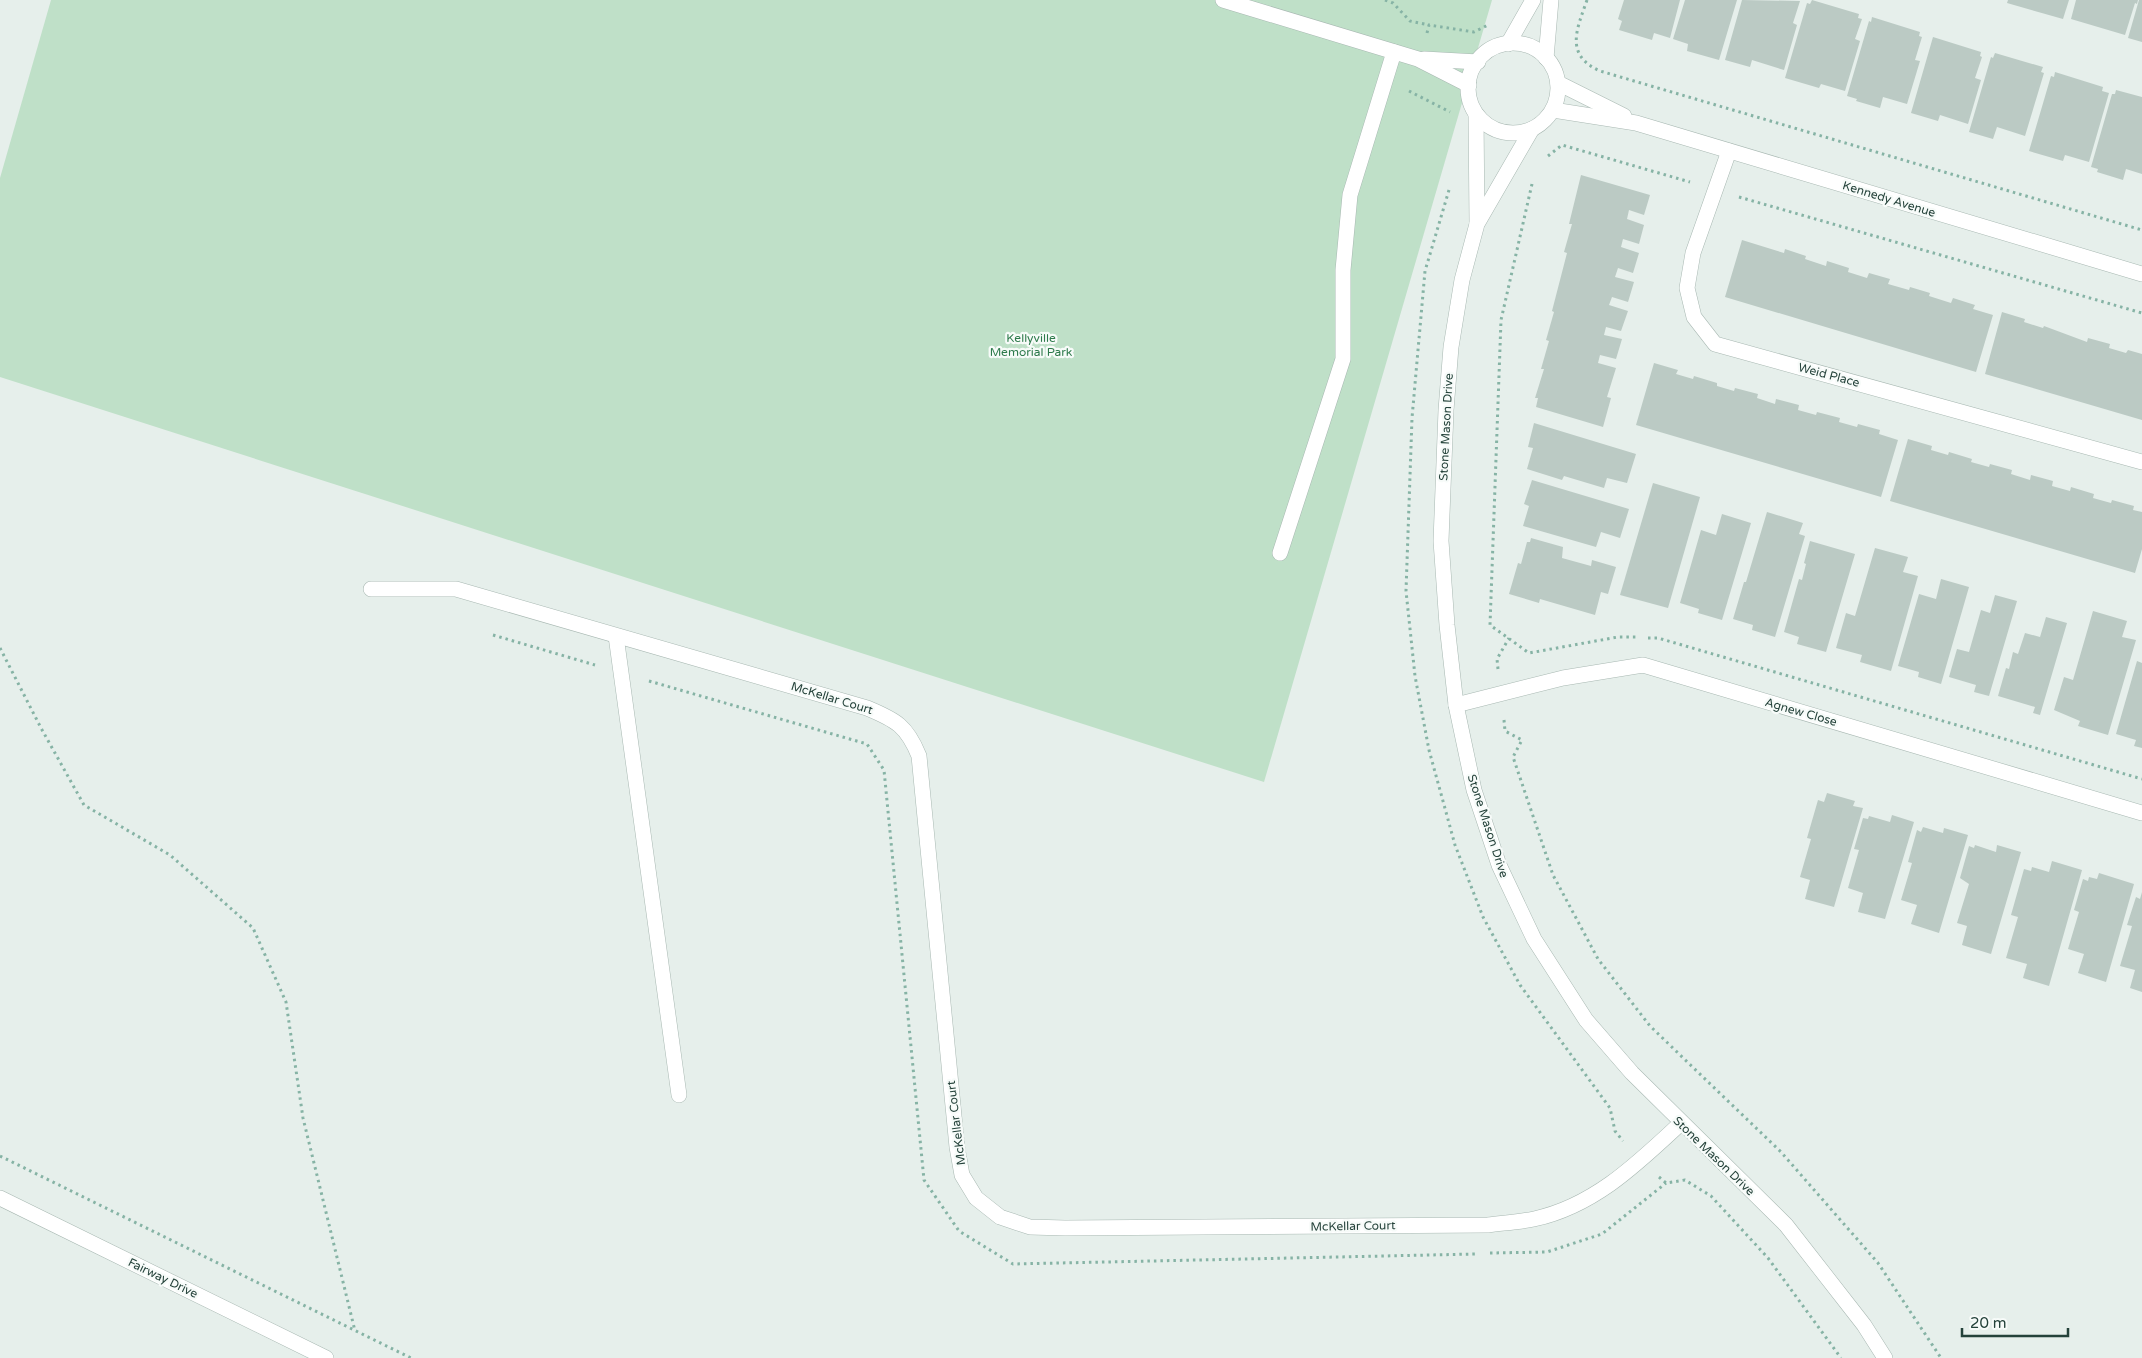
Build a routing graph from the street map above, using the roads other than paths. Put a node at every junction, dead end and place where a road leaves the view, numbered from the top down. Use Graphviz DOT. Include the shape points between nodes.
graph roads {
  1 [pos="1223,0"];
  2 [pos="1533,0"];
  3 [pos="1551,0"];
  4 [pos="1508,44"];
  5 [pos="1394,52"];
  6 [pos="1546,58"];
  7 [pos="1418,59"];
  8 [pos="1478,62"];
  9 [pos="1558,83"];
  10 [pos="1469,85"];
  11 [pos="1553,110"];
  12 [pos="1476,114"];
  13 [pos="1636,123"];
  14 [pos="1532,129"];
  15 [pos="1728,151"];
  16 [pos="1477,224"];
  17 [pos="2142,274"];
  18 [pos="2142,462"];
  19 [pos="1280,553"];
  20 [pos="371,589"];
  21 [pos="616,636"];
  22 [pos="1456,705"];
  23 [pos="2142,813"];
  24 [pos="679,1095"];
  25 [pos="1681,1123"];
  26 [pos="0,1198"];
  27 [pos="326,1358"];
  28 [pos="1885,1358"];
  1 -- 5 [label="street"];
  2 -- 4 [label="street"];
  3 -- 6 [label="street"];
  4 -- 6 [label="street" via="1535,49"];
  4 -- 8 [label="street" via="1494,48"];
  5 -- 7 [label="street"];
  5 -- 19 [label="street" via="1350,195 1343,270 1343,359"];
  6 -- 9 [label="street"];
  7 -- 8 [label="street"];
  7 -- 10 [label="street"];
  8 -- 10 [label="street" via="1472,70"];
  9 -- 11 [label="street" via="1558,97"];
  9 -- 13 [label="street, Kennedy Avenue"];
  10 -- 12 [label="street" via="1470,100"];
  11 -- 13 [label="street, Kennedy Avenue"];
  11 -- 14 [label="street"];
  12 -- 14 [label="street" via="1502,132"];
  12 -- 16 [label="street, Stone Mason Drive"];
  13 -- 15 [label="street, Kennedy Avenue"];
  14 -- 16 [label="street, Stone Mason Drive"];
  15 -- 17 [label="street, Kennedy Avenue"];
  15 -- 18 [label="street, Weid Place" via="1693,253 1687,288 1694,317 1715,344"];
  16 -- 22 [label="street, Stone Mason Drive" via="1462,280 1454,328 1446,410 1441,541"];
  20 -- 21 [label="street, McKellar Court" via="456,589"];
  21 -- 24 [label="street"];
  21 -- 25 [label="street, McKellar Court" via="867,708 900,724 912,737 919,756 962,1175 976,1198 1000,1217 1030,1228 1488,1225 1534,1219 1576,1206 1610,1186"];
  22 -- 23 [label="street, Agnew Close" via="1563,678 1643,665"];
  22 -- 25 [label="street, Stone Mason Drive" via="1474,790 1489,837 1534,939 1586,1020"];
  25 -- 28 [label="street, Stone Mason Drive" via="1786,1225 1864,1325"];
  26 -- 27 [label="street, Fairway Drive"];
}
